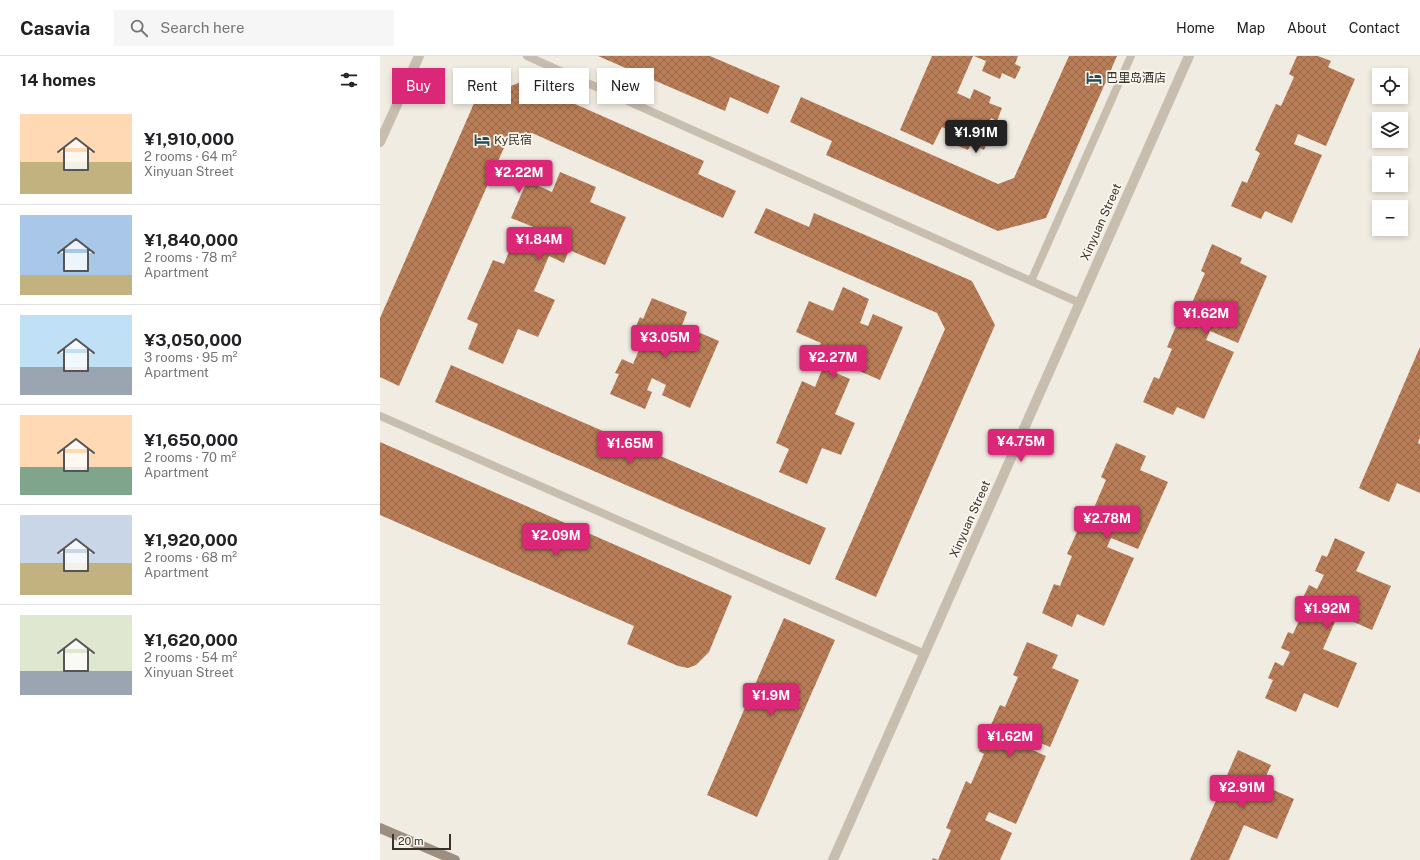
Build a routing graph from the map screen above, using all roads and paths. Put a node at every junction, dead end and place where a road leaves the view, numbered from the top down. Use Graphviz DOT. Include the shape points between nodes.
graph roads {
  1 [pos="418,56"];
  2 [pos="527,56"];
  3 [pos="1131,56"];
  4 [pos="1189,56"];
  5 [pos="380,142"];
  6 [pos="1031,281"];
  7 [pos="1080,303"];
  8 [pos="380,416"];
  9 [pos="925,654"];
  10 [pos="380,828"];
  11 [pos="451,859"];
  12 [pos="833,860"];
  1 -- 5 [label="street"];
  2 -- 6 [label="lane"];
  3 -- 6 [label="lane"];
  4 -- 7 [label="street, Xinyuan Street"];
  6 -- 7 [label="lane"];
  7 -- 9 [label="street, Xinyuan Street"];
  8 -- 9 [label="lane"];
  9 -- 12 [label="street, Xinyuan Street"];
  10 -- 11 [label="main road"];
}
